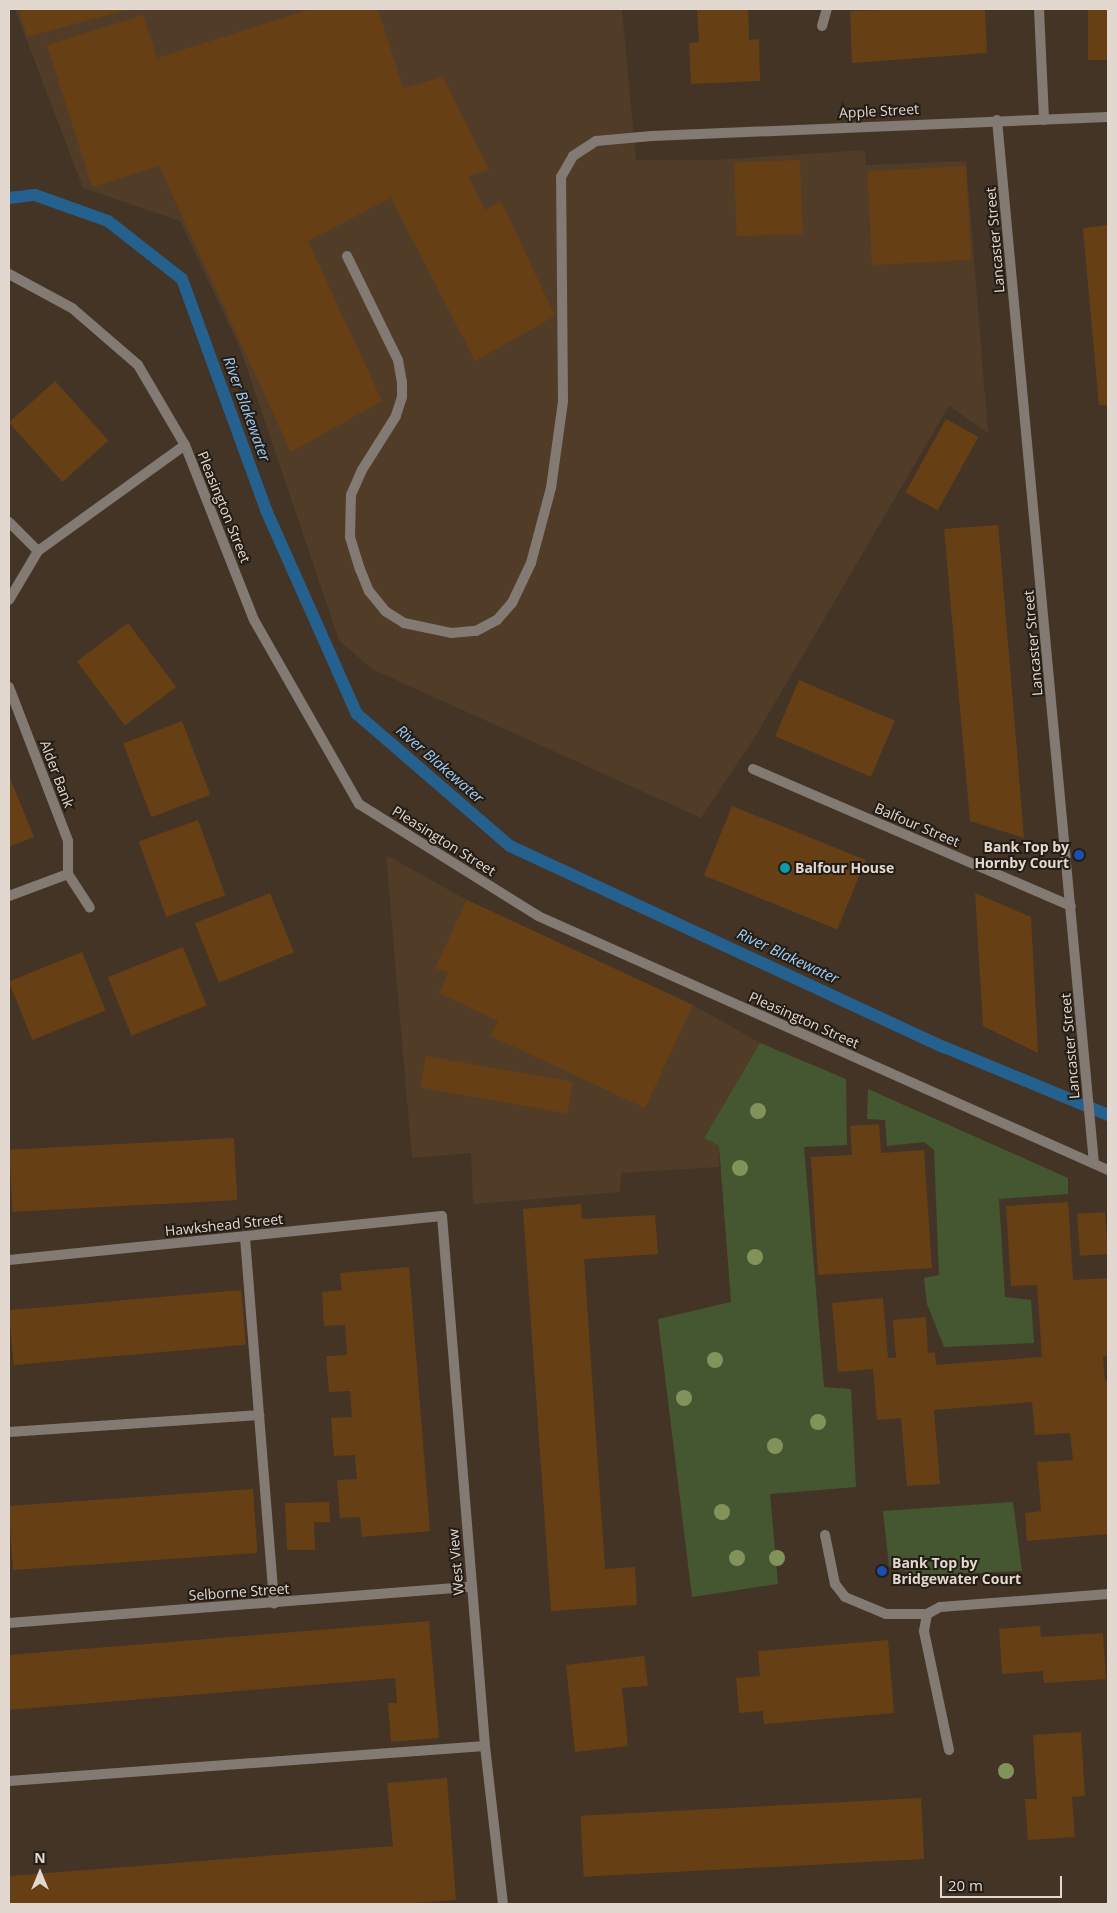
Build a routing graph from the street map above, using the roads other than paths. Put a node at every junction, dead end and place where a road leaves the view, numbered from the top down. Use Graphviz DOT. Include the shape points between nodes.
graph roads {
  1 [pos="827,9"];
  2 [pos="1039,9"];
  3 [pos="822,26"];
  4 [pos="1108,117"];
  5 [pos="998,120"];
  6 [pos="1044,120"];
  7 [pos="347,256"];
  8 [pos="9,274"];
  9 [pos="185,445"];
  10 [pos="9,522"];
  11 [pos="38,551"];
  12 [pos="9,600"];
  13 [pos="9,686"];
  14 [pos="752,769"];
  15 [pos="68,874"];
  16 [pos="9,896"];
  17 [pos="1071,906"];
  18 [pos="90,908"];
  19 [pos="1094,1164"];
  20 [pos="1108,1170"];
  21 [pos="442,1216"];
  22 [pos="245,1237"];
  23 [pos="9,1260"];
  24 [pos="260,1416"];
  25 [pos="9,1432"];
  26 [pos="825,1535"];
  27 [pos="471,1587"];
  28 [pos="1108,1594"];
  29 [pos="274,1603"];
  30 [pos="927,1614"];
  31 [pos="9,1624"];
  32 [pos="485,1746"];
  33 [pos="949,1750"];
  34 [pos="9,1781"];
  35 [pos="503,1904"];
  1 -- 3 [label="street"];
  2 -- 6 [label="street"];
  4 -- 6 [label="street, Apple Street"];
  5 -- 6 [label="street, Apple Street"];
  5 -- 7 [label="street, Apple Street" via="652,136 596,141 573,156 561,177 563,401 551,488 531,563 512,604 497,620 476,631 451,633 404,623 385,611 369,590 360,569 350,537 352,495 362,470 396,416 402,382 398,360"];
  5 -- 17 [label="street, Lancaster Street"];
  8 -- 9 [label="street, Pleasington Street" via="72,308 138,365"];
  9 -- 11 [label="street"];
  9 -- 19 [label="street, Pleasington Street" via="254,620 359,804 538,916"];
  10 -- 11 [label="street"];
  11 -- 12 [label="street"];
  13 -- 15 [label="street, Alder Bank" via="68,841"];
  14 -- 17 [label="street, Balfour Street"];
  15 -- 16 [label="street"];
  15 -- 18 [label="street"];
  17 -- 19 [label="street, Lancaster Street"];
  19 -- 20 [label="street, Pleasington Street"];
  21 -- 22 [label="street, Hawkshead Street"];
  21 -- 27 [label="street, West View"];
  22 -- 23 [label="street, Hawkshead Street"];
  22 -- 24 [label="street"];
  24 -- 25 [label="street"];
  24 -- 29 [label="street"];
  26 -- 30 [label="street" via="835,1584 845,1597 886,1614"];
  27 -- 29 [label="street, Selborne Street"];
  27 -- 32 [label="street, West View"];
  28 -- 30 [label="street" via="940,1607"];
  29 -- 31 [label="street, Selborne Street"];
  30 -- 33 [label="street" via="924,1631"];
  32 -- 34 [label="street"];
  32 -- 35 [label="street, West View"];
}
